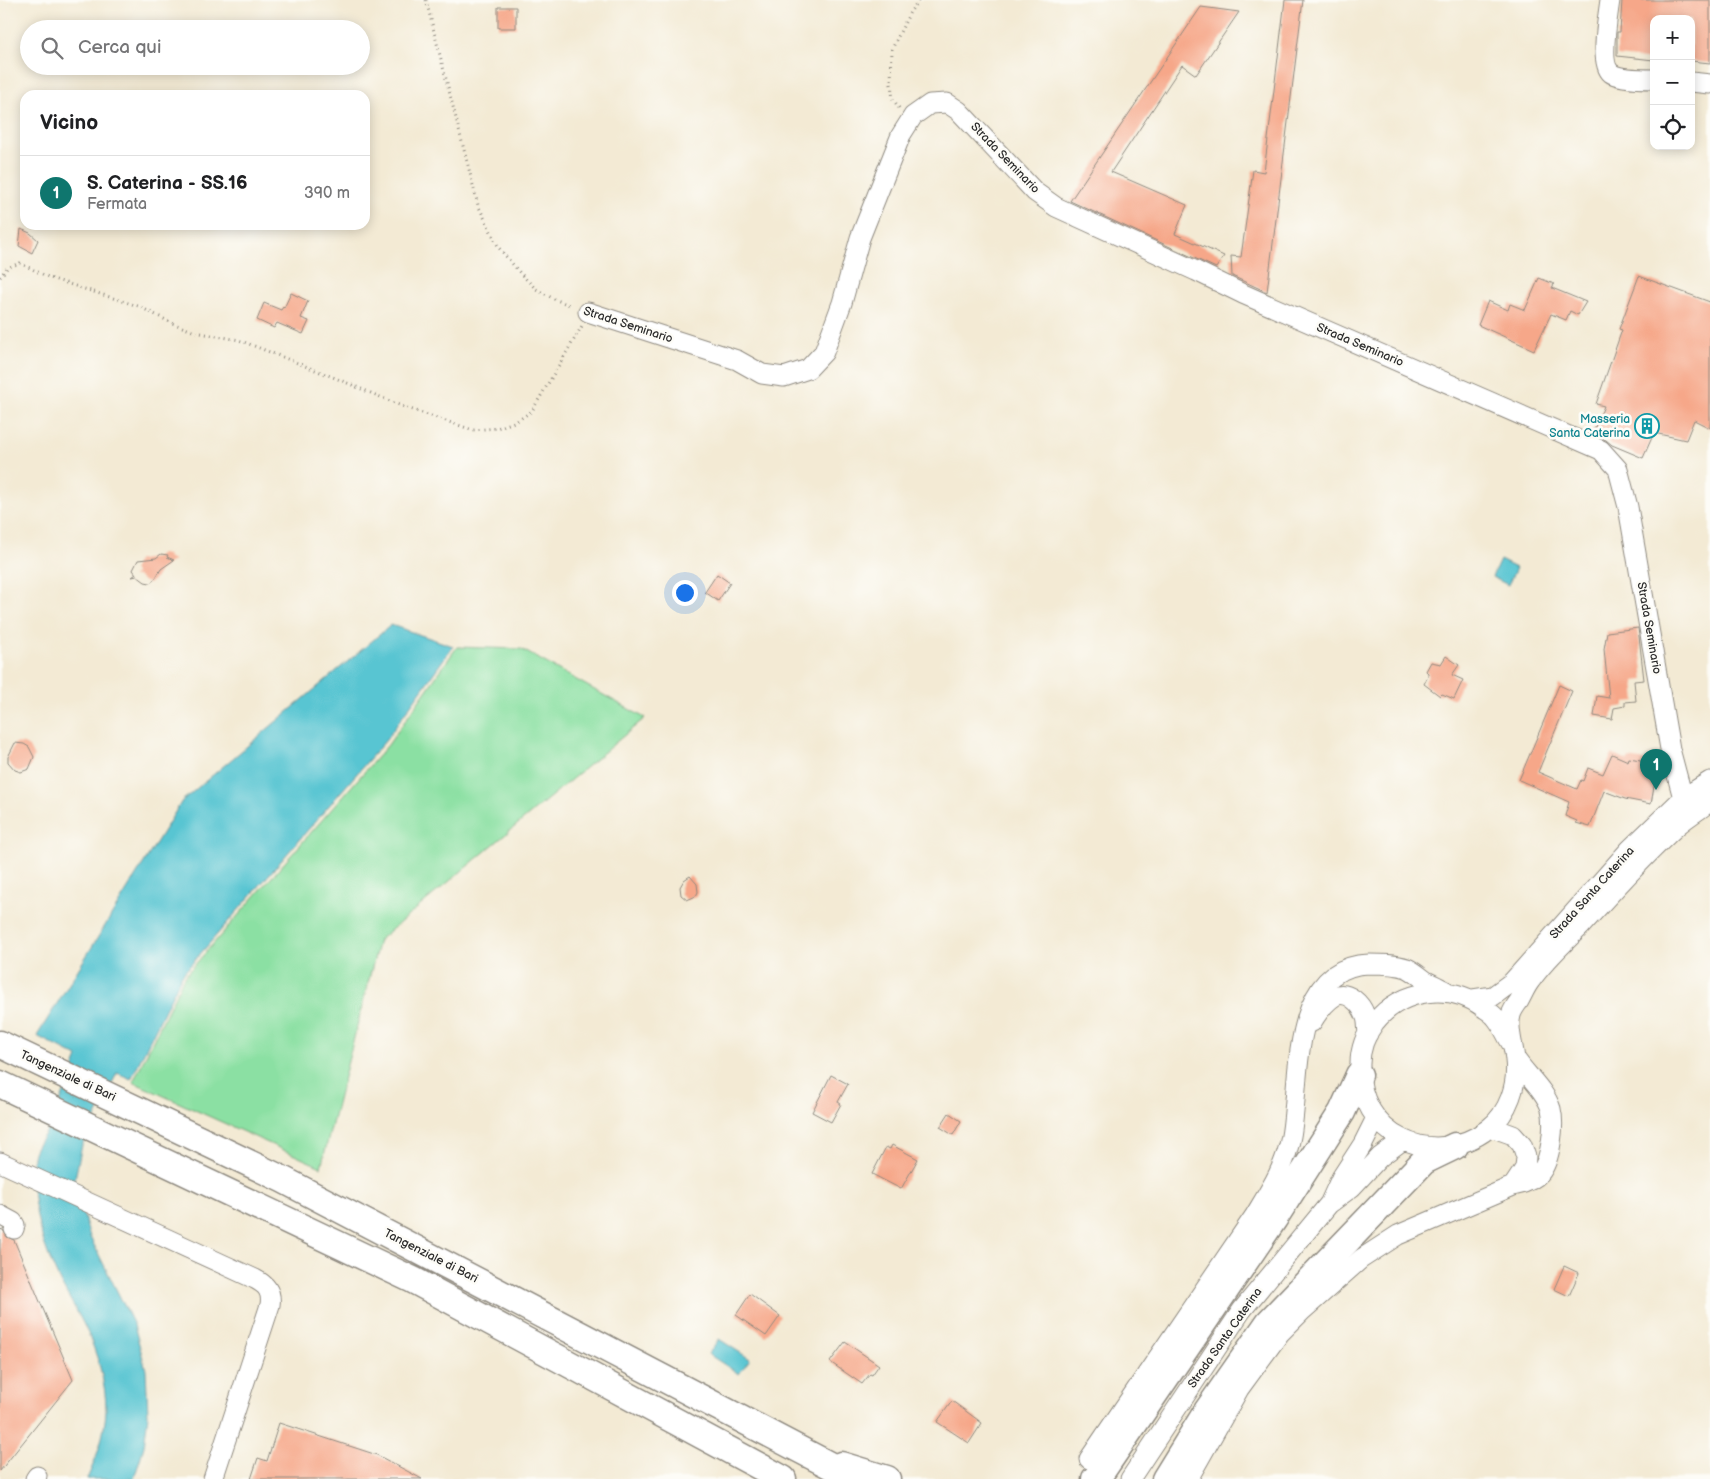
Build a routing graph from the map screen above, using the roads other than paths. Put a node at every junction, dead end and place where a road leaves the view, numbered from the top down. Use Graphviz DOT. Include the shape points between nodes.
graph roads {
  1 [pos="1610,0"];
  2 [pos="1650,79"];
  3 [pos="1695,82"];
  4 [pos="1710,84"];
  5 [pos="588,312"];
  6 [pos="1710,781"];
  7 [pos="1683,798"];
  8 [pos="1710,802"];
  9 [pos="1447,992"];
  10 [pos="1473,1000"];
  11 [pos="1304,1033"];
  12 [pos="1368,1034"];
  13 [pos="0,1044"];
  14 [pos="1513,1051"];
  15 [pos="1359,1075"];
  16 [pos="0,1084"];
  17 [pos="1376,1118"];
  18 [pos="1491,1127"];
  19 [pos="1404,1140"];
  20 [pos="1455,1146"];
  21 [pos="0,1162"];
  22 [pos="1513,1186"];
  23 [pos="1329,1204"];
  24 [pos="0,1215"];
  25 [pos="14,1229"];
  26 [pos="819,1459"];
  27 [pos="1092,1469"];
  28 [pos="213,1479"];
  29 [pos="783,1479"];
  30 [pos="856,1479"];
  31 [pos="887,1479"];
  32 [pos="1130,1479"];
  33 [pos="1165,1479"];
  34 [pos="1188,1479"];
  1 -- 2 [label="street" via="1607,67 1612,74"];
  3 -- 4 [label="street"];
  5 -- 7 [label="street, Strada Seminario" via="737,360 762,374 784,377 808,369 824,352 842,304 860,238 901,135 913,116 930,104 947,103 959,111 1035,192 1056,207 1242,294 1601,450 1618,469 1628,507 1670,749"];
  6 -- 7 [label="street, Strada Santa Caterina"];
  7 -- 10 [label="street, Strada Santa Caterina" via="1630,850 1512,982 1493,996"];
  8 -- 14 [label="street, Strada Santa Caterina" via="1678,825 1531,980 1511,1015"];
  9 -- 10 [label="street, Strada Santa Caterina"];
  9 -- 11 [label="street" via="1408,969 1385,964 1355,964 1335,974 1321,988 1308,1010"];
  9 -- 12 [label="street, Strada Santa Caterina" via="1426,992 1406,998 1388,1008"];
  10 -- 14 [label="street, Strada Santa Caterina" via="1496,1018"];
  11 -- 12 [label="street" via="1324,1005 1342,994 1360,1006 1366,1016"];
  11 -- 27 [label="street" via="1291,1137 1273,1186"];
  12 -- 15 [label="street, Strada Santa Caterina" via="1360,1057"];
  13 -- 26 [label="highway, Tangenziale di Bari" via="282,1179"];
  14 -- 18 [label="street, Strada Santa Caterina" via="1516,1077 1512,1096"];
  14 -- 22 [label="street" via="1551,1109 1552,1131 1549,1157 1540,1173 1527,1183"];
  15 -- 17 [label="street, Strada Santa Caterina" via="1367,1105"];
  15 -- 27 [label="highway" via="1342,1112 1274,1219 1100,1474"];
  16 -- 29 [label="highway" via="413,1280"];
  17 -- 19 [label="street, Strada Santa Caterina"];
  17 -- 23 [label="street, Strada Santa Caterina"];
  18 -- 20 [label="street, Strada Santa Caterina" via="1474,1139"];
  18 -- 22 [label="street" via="1513,1135 1522,1145 1525,1168"];
  19 -- 20 [label="street, Strada Santa Caterina" via="1429,1147"];
  19 -- 23 [label="street, Strada Santa Caterina" via="1380,1157 1352,1187"];
  20 -- 33 [label="highway" via="1424,1161 1269,1322 1207,1411"];
  21 -- 28 [label="street" via="255,1279 270,1293 270,1305"];
  22 -- 34 [label="street" via="1398,1235 1361,1259 1301,1312 1280,1333 1239,1389"];
  23 -- 32 [label="street, Strada Santa Caterina" via="1242,1310"];
  24 -- 25 [label="street" via="13,1222"];
  26 -- 30 [label="highway, Tangenziale di Bari"];
  26 -- 31 [label="highway"];
}
